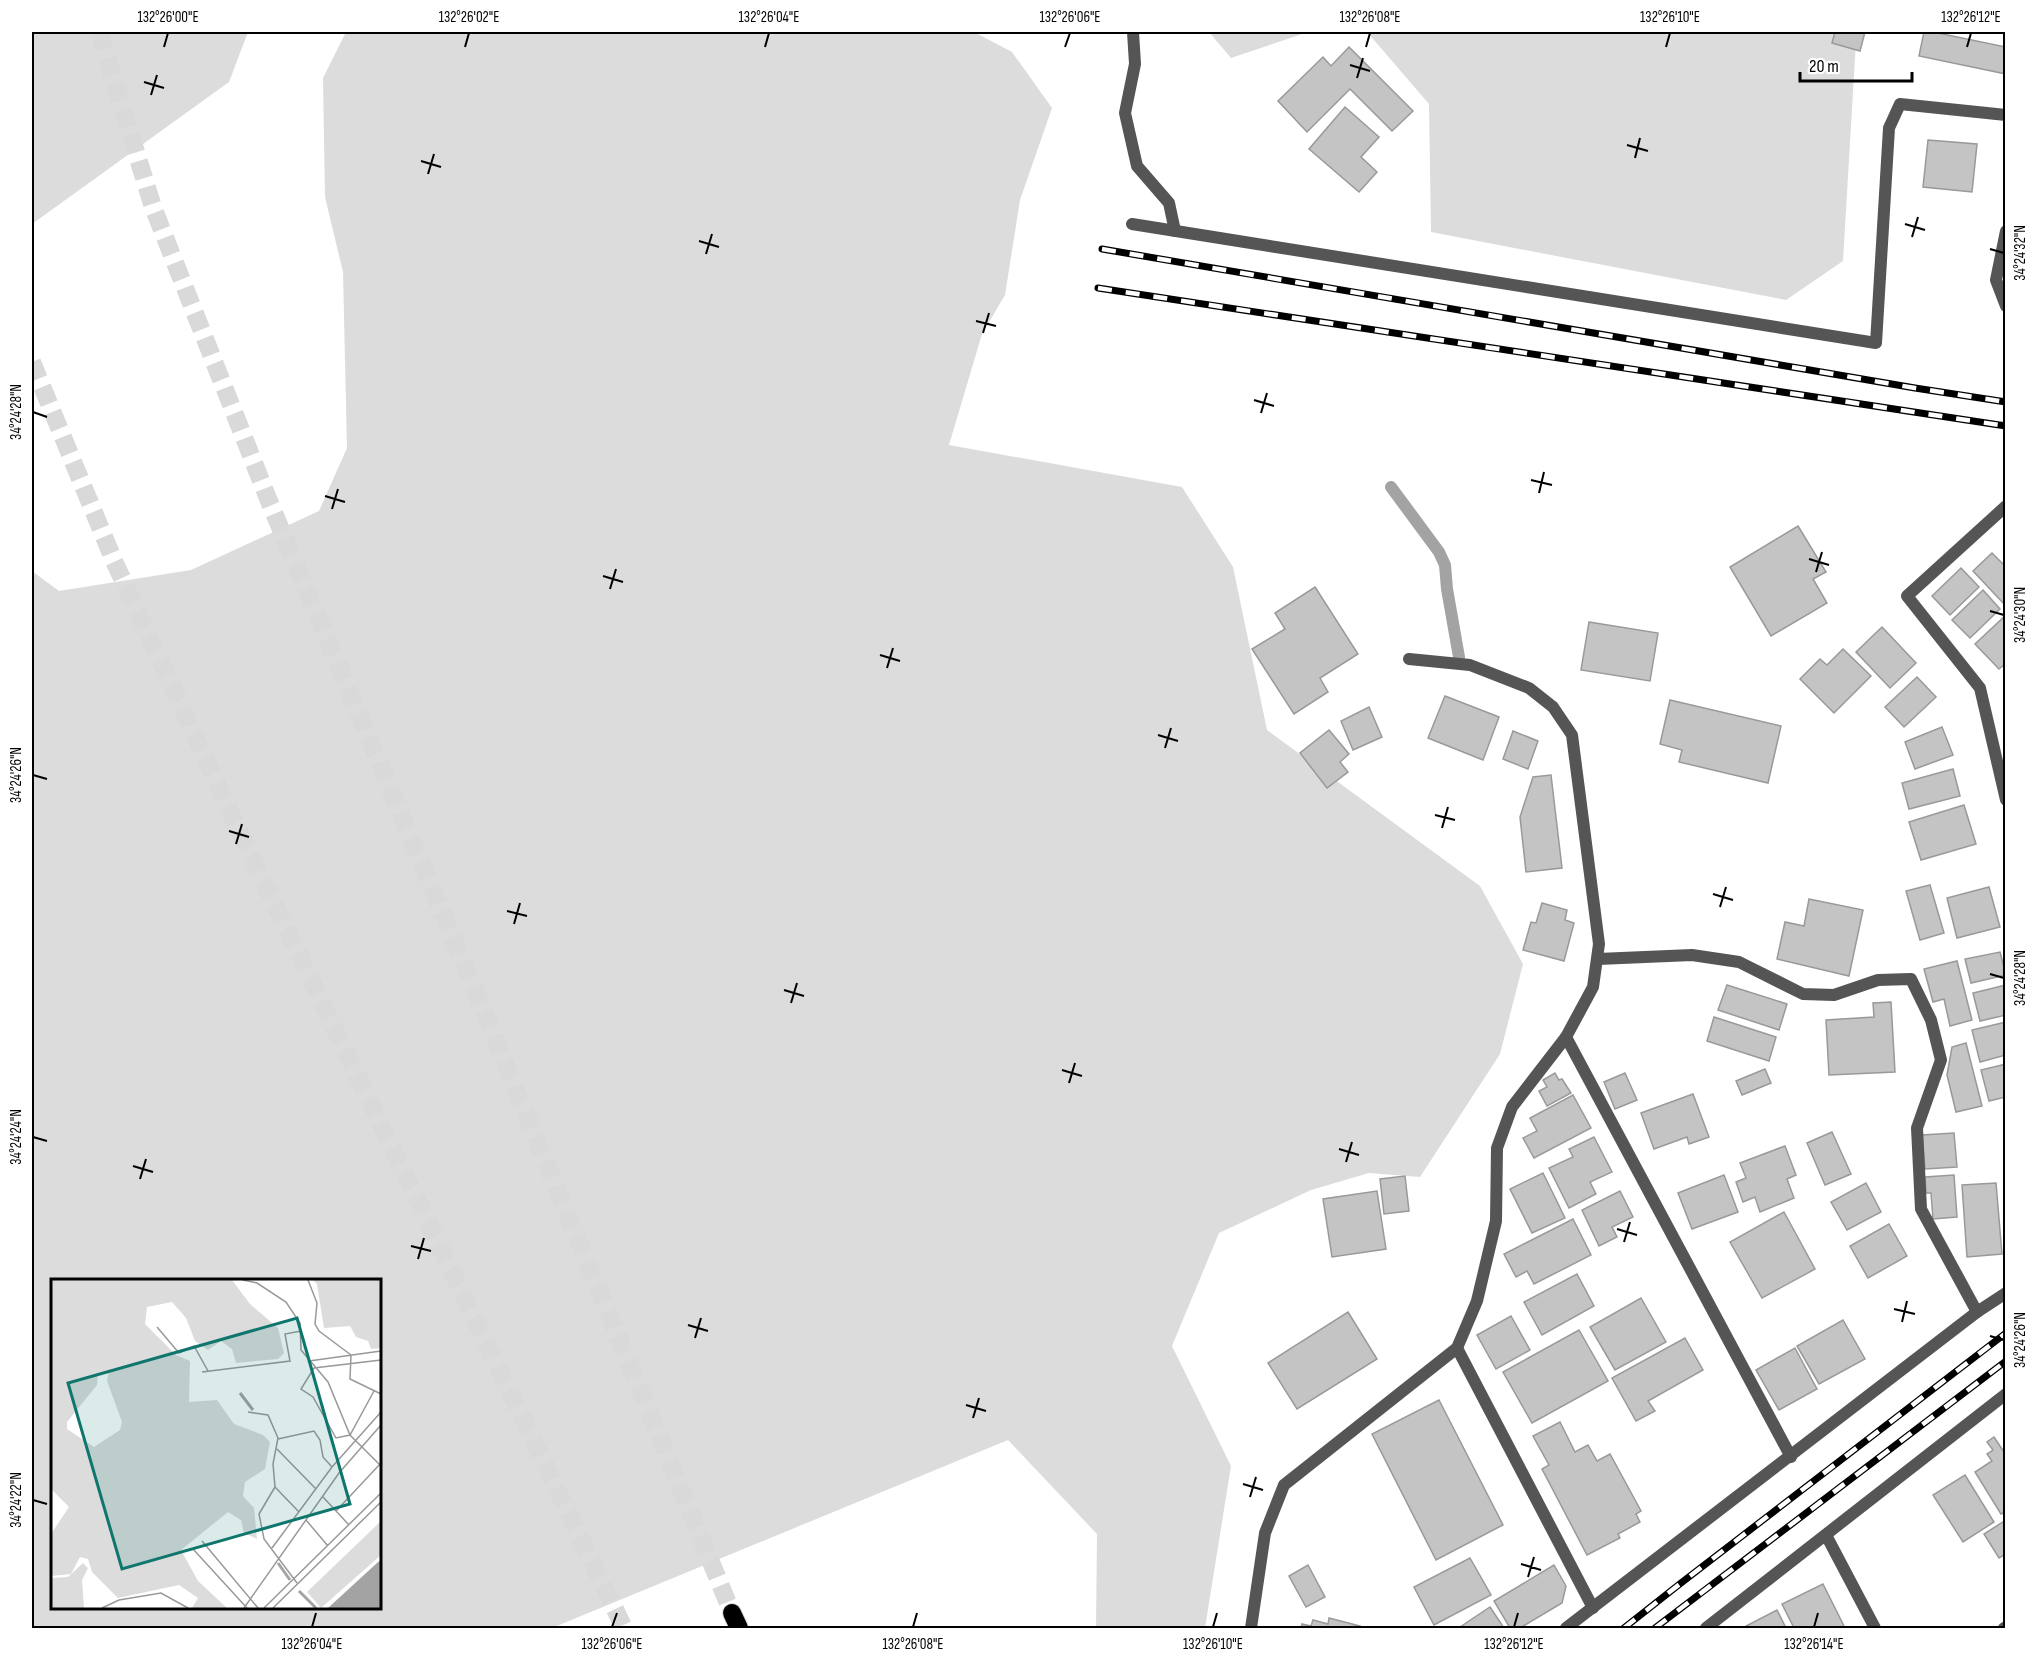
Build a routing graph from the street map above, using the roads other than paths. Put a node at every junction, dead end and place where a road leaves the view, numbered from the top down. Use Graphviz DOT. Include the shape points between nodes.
graph roads {
  1 [pos="1133,32"];
  2 [pos="2006,115"];
  3 [pos="1132,225"];
  4 [pos="1175,231"];
  5 [pos="2006,231"];
  6 [pos="2006,306"];
  7 [pos="2006,506"];
  8 [pos="1409,659"];
  9 [pos="2006,800"];
  10 [pos="1598,959"];
  11 [pos="1566,1037"];
  12 [pos="2006,1293"];
  13 [pos="1977,1312"];
  14 [pos="1457,1348"];
  15 [pos="2006,1394"];
  16 [pos="1791,1456"];
  17 [pos="1826,1534"];
  18 [pos="1593,1608"];
  19 [pos="1251,1629"];
  20 [pos="1566,1629"];
  21 [pos="1706,1629"];
  22 [pos="1875,1629"];
  1 -- 4 [label="street" via="1135,64 1125,113 1137,166 1169,202"];
  2 -- 4 [label="street" via="1900,104 1889,128 1876,343"];
  3 -- 4 [label="street"];
  5 -- 6 [label="street" via="1996,280"];
  7 -- 9 [label="street" via="1907,596 1980,688"];
  8 -- 10 [label="street" via="1470,665 1529,688 1553,707 1572,735"];
  10 -- 11 [label="street" via="1593,987"];
  10 -- 13 [label="street" via="1692,955 1738,962 1803,994 1834,995 1878,980 1911,979 1930,1020 1941,1060 1917,1128 1921,1209"];
  11 -- 14 [label="street" via="1512,1107 1497,1148 1496,1221 1477,1301"];
  11 -- 16 [label="street"];
  12 -- 13 [label="street"];
  13 -- 16 [label="street"];
  14 -- 18 [label="street"];
  14 -- 19 [label="street" via="1284,1485 1265,1533"];
  15 -- 17 [label="street"];
  16 -- 18 [label="street"];
  17 -- 21 [label="street"];
  17 -- 22 [label="street"];
  18 -- 20 [label="street"];
}
